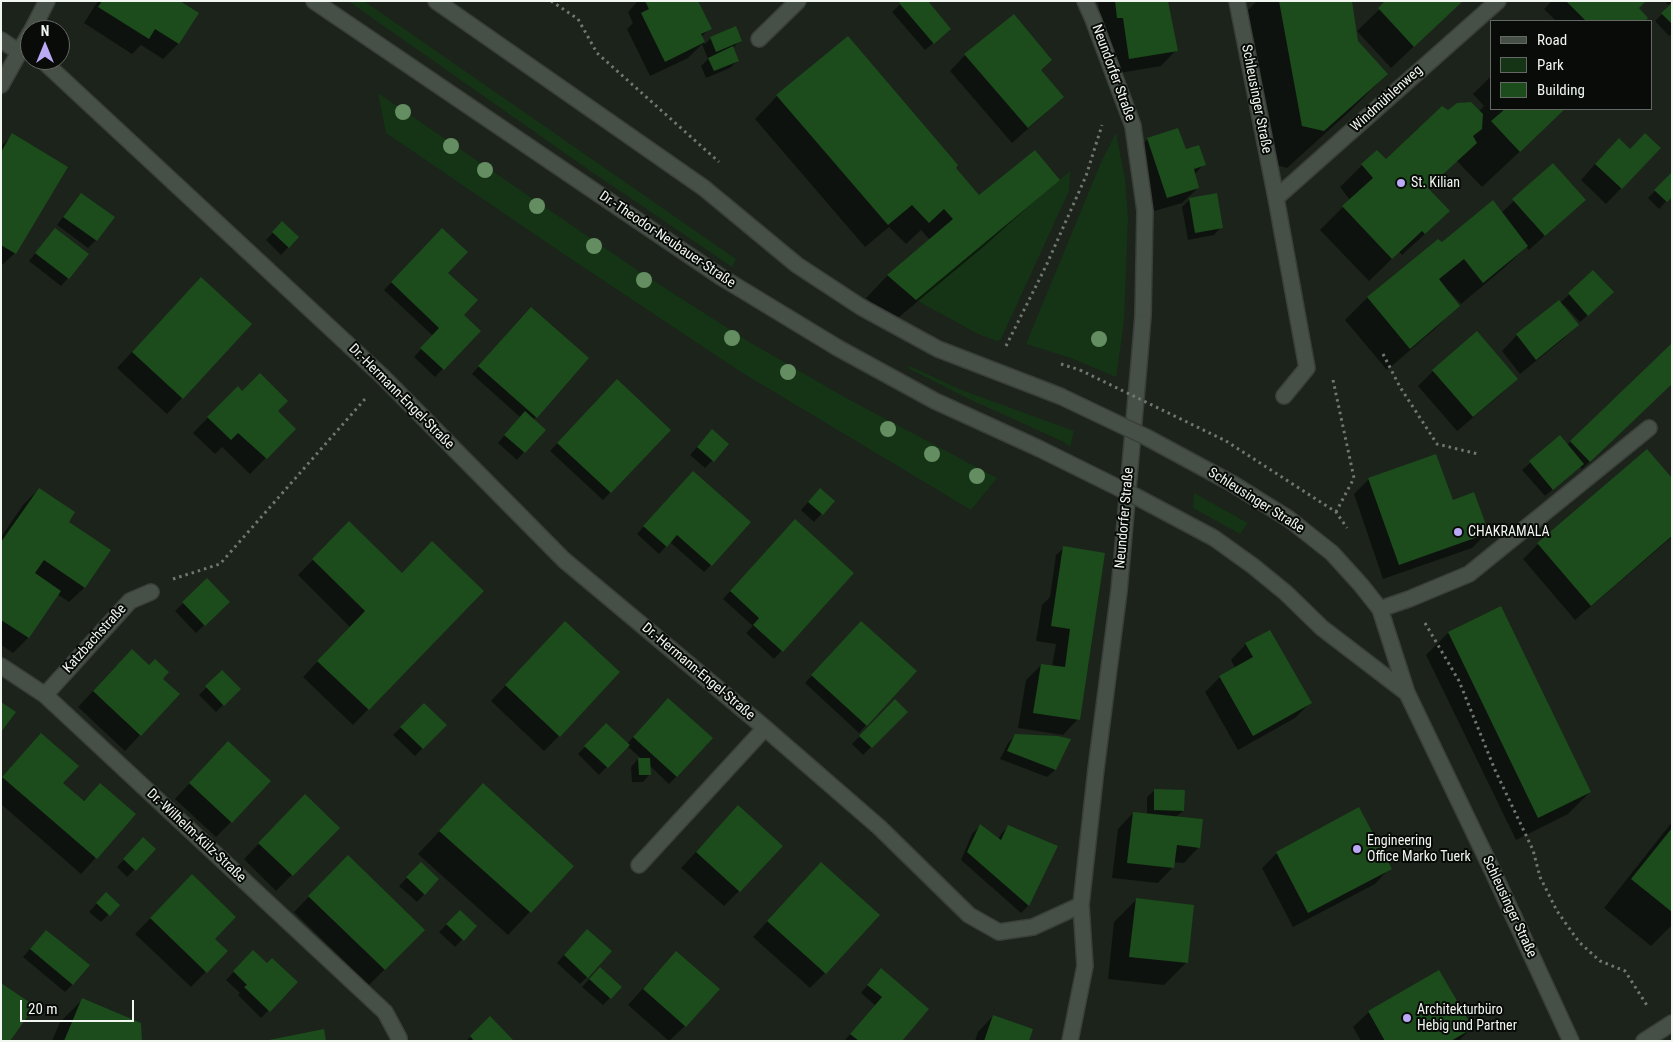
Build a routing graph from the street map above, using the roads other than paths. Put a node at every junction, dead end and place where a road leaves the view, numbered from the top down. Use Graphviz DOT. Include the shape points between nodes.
graph roads {
  1 [pos="47,1"];
  2 [pos="314,1"];
  3 [pos="436,1"];
  4 [pos="798,1"];
  5 [pos="1085,1"];
  6 [pos="1237,1"];
  7 [pos="1498,1"];
  8 [pos="38,20"];
  9 [pos="759,39"];
  10 [pos="1,40"];
  11 [pos="20,41"];
  12 [pos="20,54"];
  13 [pos="53,70"];
  14 [pos="1,85"];
  15 [pos="1276,198"];
  16 [pos="1284,396"];
  17 [pos="1649,428"];
  18 [pos="1038,448"];
  19 [pos="151,592"];
  20 [pos="1380,609"];
  21 [pos="1,666"];
  22 [pos="1407,693"];
  23 [pos="45,695"];
  24 [pos="765,728"];
  25 [pos="639,865"];
  26 [pos="1081,905"];
  27 [pos="1667,1027"];
  28 [pos="399,1041"];
  29 [pos="1070,1041"];
  30 [pos="1570,1041"];
  31 [pos="1644,1041"];
  1 -- 8 [label="street"];
  2 -- 18 [label="street, Dr.-Theodor-Neubauer-Straße" via="730,282 838,348 935,401"];
  3 -- 20 [label="street, Schleusinger Straße, bridge" via="704,188 797,265 861,307 938,349 1060,396 1233,484 1289,519 1332,553"];
  4 -- 9 [label="street"];
  5 -- 26 [label="street, Neundorfer Straße" via="1133,126 1145,211 1140,364 1119,591"];
  6 -- 15 [label="street, Schleusinger Straße"];
  7 -- 15 [label="street, Windmühlenweg"];
  10 -- 11 [label="street"];
  12 -- 14 [label="street"];
  13 -- 24 [label="street, Dr.-Hermann-Engel-Straße" via="383,377 564,560"];
  15 -- 16 [label="street, Schleusinger Straße" via="1307,368"];
  17 -- 20 [label="street" via="1469,574"];
  18 -- 22 [label="street, Schleusinger Straße, bridge" via="1214,538 1253,566 1322,628"];
  19 -- 23 [label="street, Katzbachstraße" via="130,601"];
  20 -- 22 [label="street, Schleusinger Straße"];
  21 -- 23 [label="street, Dr.-Wilhelm-Külz-Straße"];
  22 -- 30 [label="street, Schleusinger Straße"];
  23 -- 28 [label="street, Dr.-Wilhelm-Külz-Straße" via="385,1012"];
  24 -- 25 [label="street, Dr.-Hermann-Engel-Straße"];
  24 -- 26 [label="street, Dr.-Hermann-Engel-Straße" via="879,827 969,915 999,932 1033,927"];
  26 -- 29 [label="street, Neundorfer Straße" via="1085,966"];
  27 -- 31 [label="street"];
}
